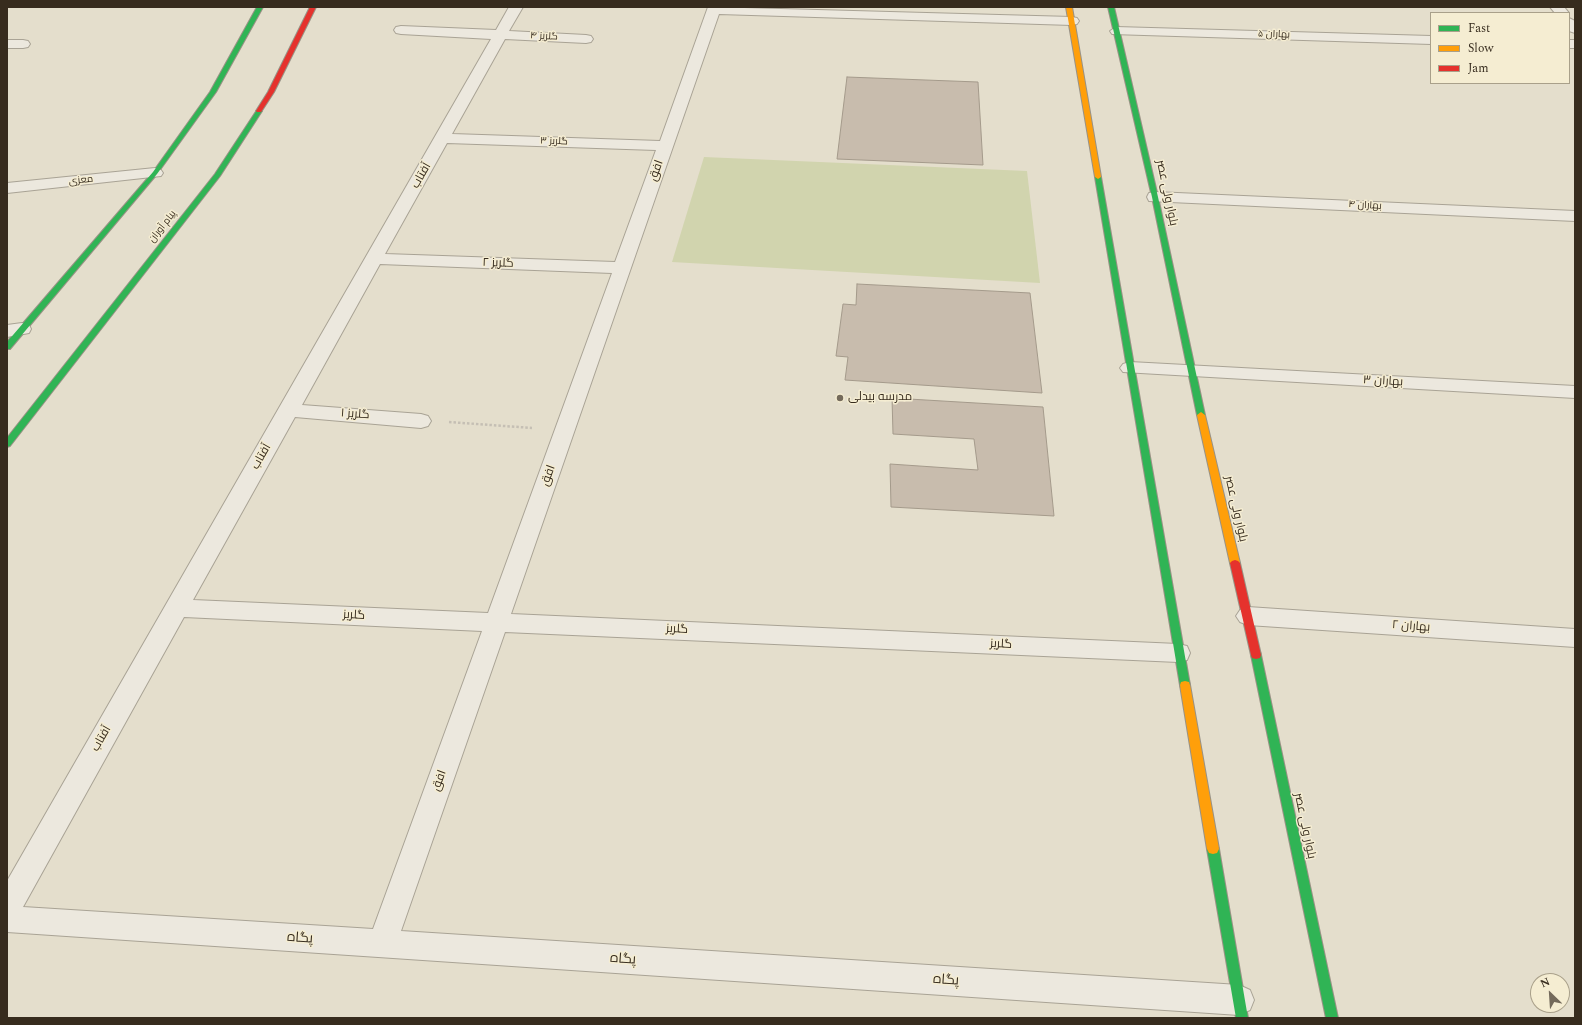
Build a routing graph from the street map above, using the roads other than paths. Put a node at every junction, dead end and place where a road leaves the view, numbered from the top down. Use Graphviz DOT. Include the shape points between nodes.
graph roads {
  1 [pos="260,7"];
  2 [pos="312,7"];
  3 [pos="516,7"];
  4 [pos="1069,7"];
  5 [pos="1111,7"];
  6 [pos="715,8"];
  7 [pos="1072,21"];
  8 [pos="401,30"];
  9 [pos="1116,31"];
  10 [pos="501,35"];
  11 [pos="586,39"];
  12 [pos="1430,40"];
  13 [pos="7,44"];
  14 [pos="23,44"];
  15 [pos="443,138"];
  16 [pos="666,146"];
  17 [pos="155,173"];
  18 [pos="7,188"];
  19 [pos="1155,197"];
  20 [pos="1575,216"];
  21 [pos="374,259"];
  22 [pos="622,268"];
  23 [pos="14,330"];
  24 [pos="7,347"];
  25 [pos="1130,368"];
  26 [pos="1190,372"];
  27 [pos="1575,392"];
  28 [pos="288,410"];
  29 [pos="421,420"];
  30 [pos="7,444"];
  31 [pos="177,608"];
  32 [pos="1248,616"];
  33 [pos="497,622"];
  34 [pos="1575,638"];
  35 [pos="1178,653"];
  36 [pos="7,908"];
  37 [pos="7,919"];
  38 [pos="382,945"];
  39 [pos="1240,1009"];
  40 [pos="1332,1018"];
  1 -- 17 [label="main road" via="213,92"];
  2 -- 30 [label="main road, پیام آوران" via="271,92 218,175"];
  3 -- 10 [label="street, آفتاب"];
  4 -- 7 [label="main road"];
  5 -- 9 [label="main road, بلوار ولی عصر"];
  6 -- 7 [label="street"];
  6 -- 16 [label="street, افق"];
  7 -- 25 [label="main road"];
  8 -- 10 [label="street, گلریز ۴"];
  9 -- 12 [label="lane, بهاران ۵"];
  9 -- 19 [label="main road, بلوار ولی عصر"];
  10 -- 11 [label="street, گلریز ۴"];
  10 -- 15 [label="street, آفتاب"];
  13 -- 14 [label="street"];
  15 -- 16 [label="street, گلریز ۳"];
  15 -- 21 [label="street, آفتاب"];
  16 -- 22 [label="street, افق"];
  17 -- 18 [label="street, معزی"];
  17 -- 23 [label="main road"];
  19 -- 20 [label="street, بهاران ۴"];
  19 -- 26 [label="main road, بلوار ولی عصر"];
  21 -- 22 [label="street, گلریز ۲"];
  21 -- 28 [label="street, آفتاب"];
  22 -- 33 [label="street, افق"];
  23 -- 24 [label="main road"];
  25 -- 26 [label="street, بهاران ۳"];
  25 -- 35 [label="main road"];
  26 -- 27 [label="street, بهاران ۳"];
  26 -- 32 [label="main road, بلوار ولی عصر"];
  28 -- 29 [label="street, گلریز ۱"];
  28 -- 31 [label="street, آفتاب"];
  31 -- 33 [label="street, گلریز"];
  31 -- 36 [label="street, آفتاب"];
  32 -- 34 [label="street, بهاران ۲"];
  32 -- 40 [label="main road, بلوار ولی عصر"];
  33 -- 35 [label="street, گلریز"];
  33 -- 38 [label="street, افق"];
  35 -- 39 [label="main road"];
  37 -- 38 [label="street, پگاه"];
  38 -- 39 [label="street, پگاه"];
}
